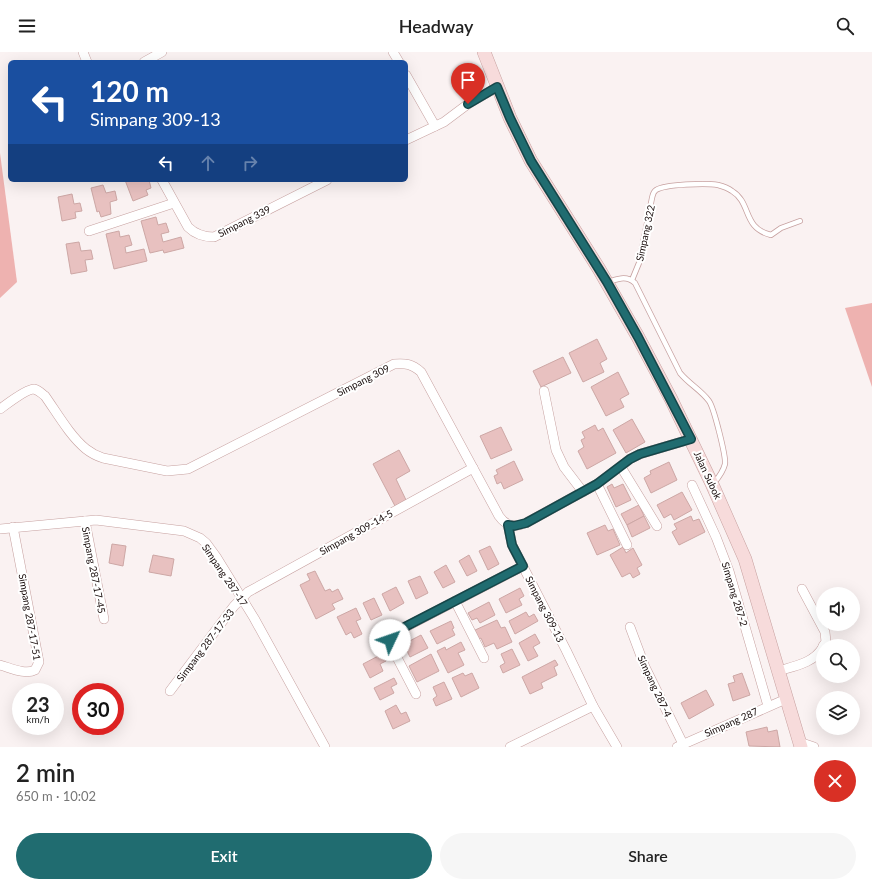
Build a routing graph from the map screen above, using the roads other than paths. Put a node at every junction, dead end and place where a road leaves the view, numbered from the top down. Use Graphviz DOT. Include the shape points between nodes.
graph roads {
  1 [pos="162,52"];
  2 [pos="484,52"];
  3 [pos="148,60"];
  4 [pos="408,79"];
  5 [pos="497,87"];
  6 [pos="435,126"];
  7 [pos="408,139"];
  8 [pos="163,182"];
  9 [pos="323,182"];
  10 [pos="174,203"];
  11 [pos="800,221"];
  12 [pos="89,231"];
  13 [pos="632,280"];
  14 [pos="607,282"];
  15 [pos="544,392"];
  16 [pos="0,409"];
  17 [pos="691,439"];
  18 [pos="621,467"];
  19 [pos="473,468"];
  20 [pos="597,484"];
  21 [pos="712,484"];
  22 [pos="692,485"];
  23 [pos="583,492"];
  24 [pos="85,521"];
  25 [pos="508,525"];
  26 [pos="657,526"];
  27 [pos="12,527"];
  28 [pos="0,529"];
  29 [pos="628,545"];
  30 [pos="523,566"];
  31 [pos="802,589"];
  32 [pos="241,599"];
  33 [pos="455,601"];
  34 [pos="104,619"];
  35 [pos="630,627"];
  36 [pos="826,639"];
  37 [pos="816,656"];
  38 [pos="484,658"];
  39 [pos="0,664"];
  40 [pos="778,671"];
  41 [pos="170,691"];
  42 [pos="416,694"];
  43 [pos="786,699"];
  44 [pos="593,706"];
  45 [pos="768,706"];
  46 [pos="800,744"];
  47 [pos="680,745"];
  48 [pos="325,747"];
  49 [pos="510,747"];
  50 [pos="617,747"];
  51 [pos="814,747"];
  1 -- 3 [label="street"];
  2 -- 5 [label="main road, Jalan Subok"];
  4 -- 6 [label="street"];
  5 -- 6 [label="street"];
  5 -- 14 [label="main road, Jalan Subok" via="531,161"];
  6 -- 7 [label="street"];
  8 -- 10 [label="street, Simpang 339"];
  9 -- 10 [label="street, Simpang 339" via="214,237 192,231"];
  10 -- 12 [label="street"];
  11 -- 13 [label="lane, Simpang 322" via="771,235 753,226 739,197 718,185 685,185 658,189 652,198 639,263"];
  13 -- 14 [label="lane" via="624,278"];
  13 -- 21 [label="lane" via="680,373 711,403 725,456 723,470"];
  14 -- 17 [label="main road, Jalan Subok"];
  15 -- 23 [label="street" via="556,450 564,467"];
  16 -- 19 [label="street, Simpang 309" via="34,389 45,396 78,442 94,454 110,460 178,471 188,469 394,364 405,363 421,372"];
  17 -- 18 [label="street" via="640,454"];
  17 -- 21 [label="main road, Jalan Subok"];
  18 -- 20 [label="street"];
  18 -- 26 [label="street"];
  19 -- 25 [label="street, Simpang 309" via="499,516"];
  19 -- 32 [label="street, Simpang 309-14-5" via="248,592"];
  20 -- 23 [label="street"];
  20 -- 29 [label="street"];
  21 -- 40 [label="main road, Jalan Subok" via="745,559"];
  22 -- 45 [label="street, Simpang 287-2" via="729,571"];
  23 -- 25 [label="street" via="526,523"];
  24 -- 27 [label="street, Simpang 287-17"];
  24 -- 32 [label="street, Simpang 287-17" via="108,521 184,531 194,535 206,543"];
  24 -- 34 [label="street, Simpang 287-17-45"];
  25 -- 30 [label="street, Simpang 309-13" via="512,545"];
  27 -- 28 [label="street, Simpang 287-17"];
  27 -- 39 [label="street, Simpang 287-17-51" via="39,662 31,672"];
  30 -- 33 [label="street"];
  30 -- 44 [label="street, Simpang 309-13"];
  31 -- 36 [label="street" via="826,632"];
  32 -- 41 [label="street, Simpang 287-17-33"];
  32 -- 48 [label="street, Simpang 287-17"];
  33 -- 38 [label="street"];
  33 -- 42 [label="street" via="395,632 391,637 390,644"];
  35 -- 47 [label="street, Simpang 287-4"];
  37 -- 40 [label="street" via="811,660"];
  40 -- 43 [label="main road, Jalan Subok"];
  43 -- 45 [label="street, Simpang 287"];
  43 -- 46 [label="main road, Jalan Subok"];
  44 -- 49 [label="street"];
  44 -- 50 [label="street"];
  45 -- 47 [label="street, Simpang 287"];
  46 -- 51 [label="street"];
}
